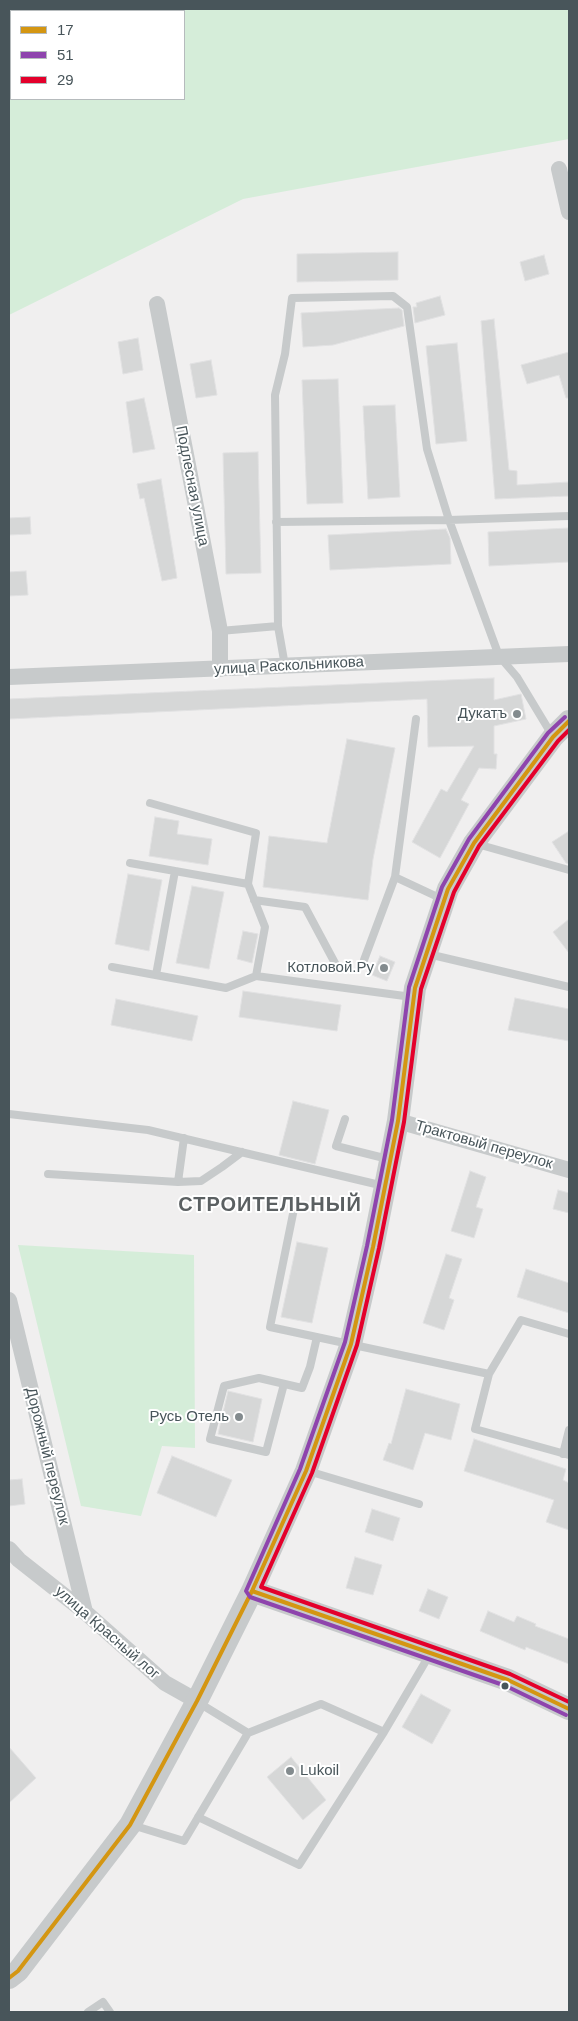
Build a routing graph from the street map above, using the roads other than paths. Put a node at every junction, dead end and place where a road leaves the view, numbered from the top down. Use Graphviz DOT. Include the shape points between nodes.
graph roads {
  1 [pos="559,169"];
  2 [pos="569,212"];
  3 [pos="156,304"];
  4 [pos="569,516"];
  5 [pos="449,520"];
  6 [pos="276,522"];
  7 [pos="278,626"];
  8 [pos="220,631"];
  9 [pos="569,654"];
  10 [pos="499,656"];
  11 [pos="285,666"];
  12 [pos="220,669"];
  13 [pos="9,677"];
  14 [pos="416,719"];
  15 [pos="561,729"];
  16 [pos="150,803"];
  17 [pos="474,843"];
  18 [pos="130,863"];
  19 [pos="569,870"];
  20 [pos="176,871"];
  21 [pos="395,877"];
  22 [pos="248,884"];
  23 [pos="254,900"];
  24 [pos="444,900"];
  25 [pos="426,954"];
  26 [pos="364,960"];
  27 [pos="336,965"];
  28 [pos="112,967"];
  29 [pos="156,975"];
  30 [pos="256,976"];
  31 [pos="569,988"];
  32 [pos="414,998"];
  33 [pos="9,1114"];
  34 [pos="345,1119"];
  35 [pos="398,1121"];
  36 [pos="184,1138"];
  37 [pos="242,1152"];
  38 [pos="390,1159"];
  39 [pos="569,1170"];
  40 [pos="48,1174"];
  41 [pos="178,1182"];
  42 [pos="385,1186"];
  43 [pos="296,1199"];
  44 [pos="9,1300"];
  45 [pos="569,1334"];
  46 [pos="317,1337"];
  47 [pos="351,1344"];
  48 [pos="489,1374"];
  49 [pos="284,1384"];
  50 [pos="569,1430"];
  51 [pos="566,1455"];
  52 [pos="306,1471"];
  53 [pos="419,1504"];
  54 [pos="12,1558"];
  55 [pos="252,1591"];
  56 [pos="86,1612"];
  57 [pos="431,1653"];
  58 [pos="197,1702"];
  59 [pos="569,1709"];
  60 [pos="384,1732"];
  61 [pos="248,1733"];
  62 [pos="198,1817"];
  63 [pos="130,1825"];
  64 [pos="9,1978"];
  65 [pos="88,2012"];
  66 [pos="110,2012"];
  1 -- 2 [label="street"];
  3 -- 8 [label="street, Подлесная улица"];
  4 -- 5 [label="lane"];
  5 -- 6 [label="lane"];
  5 -- 6 [label="lane" via="427,449 407,307 393,296 292,298 285,354 275,395"];
  5 -- 10 [label="lane"];
  6 -- 7 [label="lane"];
  7 -- 8 [label="lane"];
  7 -- 11 [label="lane"];
  8 -- 12 [label="street, Подлесная улица"];
  9 -- 10 [label="street, улица Раскольникова"];
  10 -- 11 [label="street, улица Раскольникова"];
  10 -- 15 [label="lane"];
  11 -- 12 [label="street, улица Раскольникова"];
  12 -- 13 [label="street, улица Раскольникова"];
  14 -- 21 [label="lane"];
  15 -- 17 [label="main road"];
  16 -- 22 [label="lane" via="256,833"];
  17 -- 19 [label="lane"];
  17 -- 24 [label="main road"];
  18 -- 20 [label="lane"];
  20 -- 22 [label="lane"];
  20 -- 29 [label="lane"];
  21 -- 24 [label="lane"];
  21 -- 26 [label="lane"];
  22 -- 23 [label="lane"];
  23 -- 27 [label="lane" via="305,907"];
  23 -- 30 [label="lane" via="265,927"];
  24 -- 25 [label="main road"];
  25 -- 31 [label="lane"];
  25 -- 32 [label="main road"];
  28 -- 29 [label="lane"];
  29 -- 30 [label="lane" via="226,988"];
  30 -- 32 [label="lane"];
  32 -- 35 [label="main road"];
  33 -- 36 [label="lane" via="148,1130"];
  34 -- 38 [label="lane" via="336,1146"];
  35 -- 38 [label="main road"];
  35 -- 39 [label="street, Трактовый переулок"];
  36 -- 37 [label="lane"];
  36 -- 41 [label="lane"];
  37 -- 41 [label="lane" via="201,1181"];
  37 -- 42 [label="lane"];
  38 -- 42 [label="main road"];
  40 -- 41 [label="lane"];
  42 -- 47 [label="main road"];
  43 -- 46 [label="lane" via="270,1328"];
  44 -- 56 [label="street, Дорожный переулок"];
  45 -- 48 [label="lane" via="521,1320"];
  46 -- 47 [label="lane"];
  46 -- 49 [label="lane" via="302,1388"];
  47 -- 48 [label="lane"];
  47 -- 52 [label="main road"];
  48 -- 51 [label="lane" via="475,1429"];
  49 -- 49 [label="lane" via="258,1378 224,1386 210,1439 266,1452"];
  50 -- 51 [label="lane"];
  52 -- 53 [label="lane"];
  52 -- 55 [label="main road"];
  54 -- 56 [label="street, улица Красный лог"];
  55 -- 57 [label="main road"];
  55 -- 58 [label="main road"];
  56 -- 58 [label="street, улица Красный лог" via="165,1683"];
  57 -- 59 [label="main road" via="508,1680"];
  57 -- 60 [label="lane"];
  58 -- 61 [label="lane"];
  58 -- 63 [label="main road"];
  60 -- 61 [label="lane" via="321,1704"];
  60 -- 62 [label="lane" via="298,1865"];
  61 -- 62 [label="lane"];
  62 -- 63 [label="lane" via="184,1841"];
  63 -- 64 [label="main road" via="18,1971"];
  65 -- 66 [label="lane" via="103,2002"];
}
